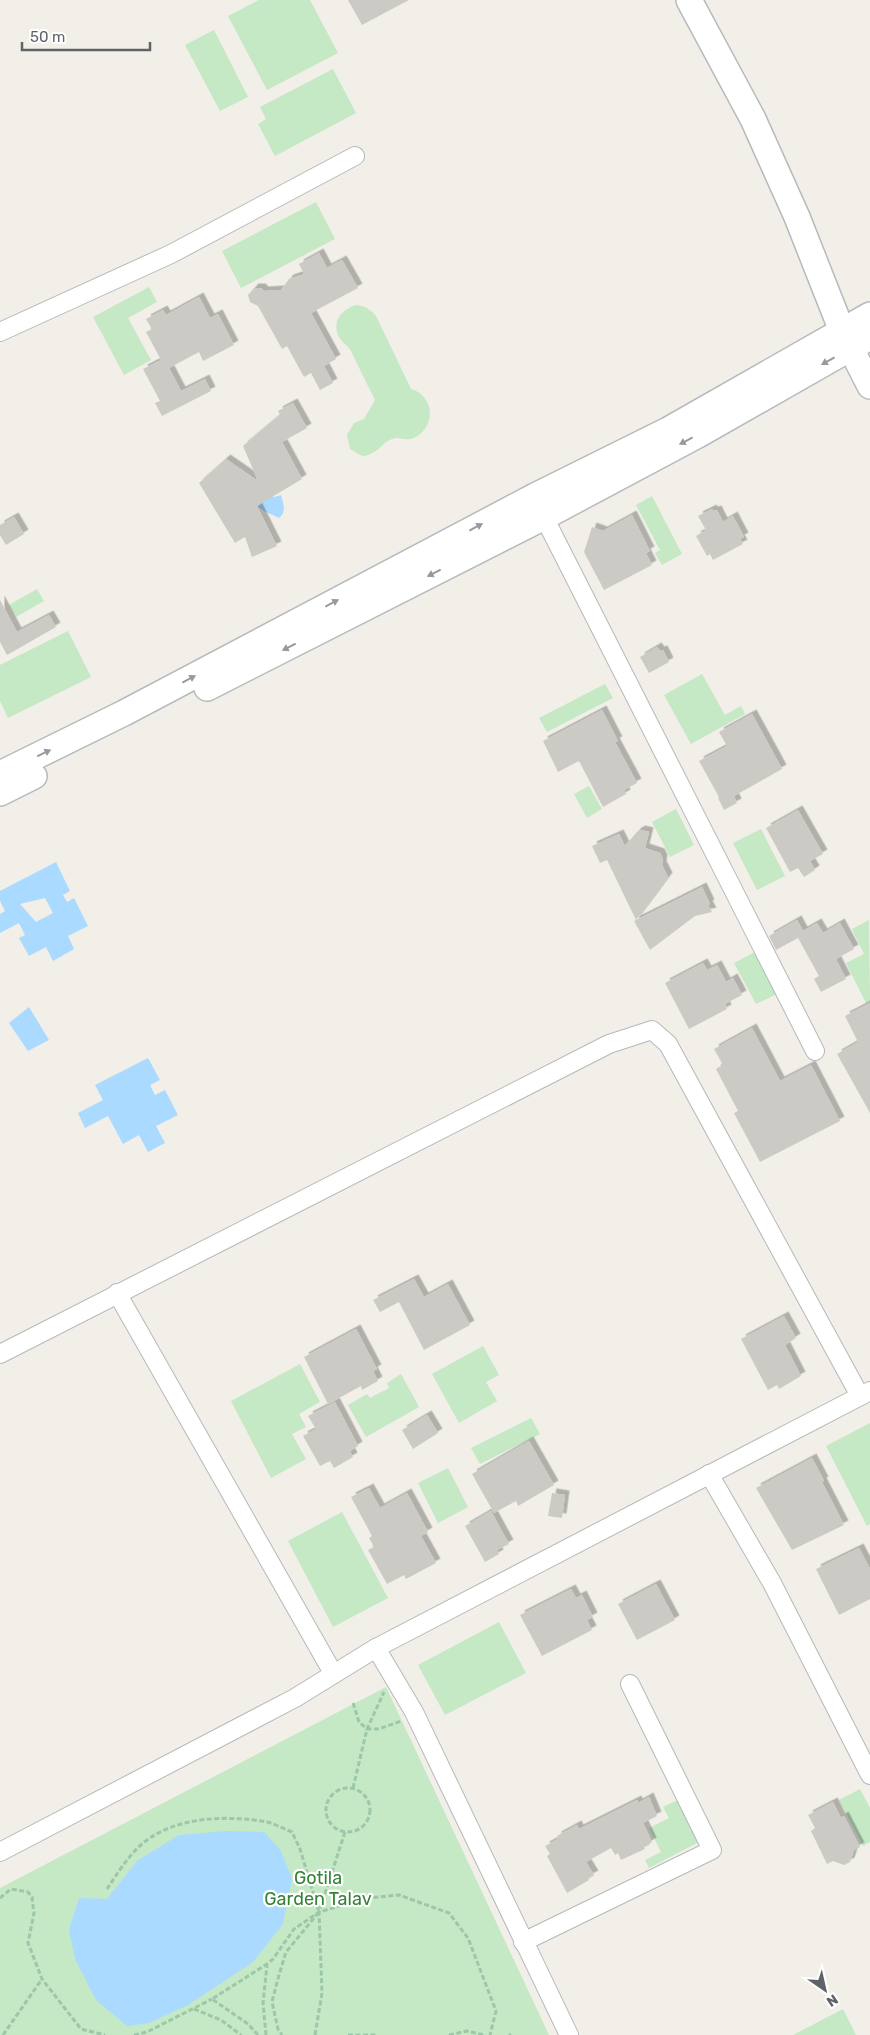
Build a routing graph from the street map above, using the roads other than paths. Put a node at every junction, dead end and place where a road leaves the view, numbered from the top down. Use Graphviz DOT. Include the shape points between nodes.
graph roads {
  1 [pos="689,0"];
  2 [pos="355,156"];
  3 [pos="870,315"];
  4 [pos="0,332"];
  5 [pos="855,339"];
  6 [pos="870,386"];
  7 [pos="544,517"];
  8 [pos="0,774"];
  9 [pos="0,793"];
  10 [pos="815,1051"];
  11 [pos="117,1293"];
  12 [pos="0,1354"];
  13 [pos="865,1394"];
  14 [pos="709,1474"];
  15 [pos="376,1648"];
  16 [pos="333,1673"];
  17 [pos="630,1684"];
  18 [pos="870,1776"];
  19 [pos="0,1852"];
  20 [pos="523,1942"];
  21 [pos="569,2035"];
  1 -- 5 [label="main road" via="753,118"];
  2 -- 4 [label="street" via="172,254"];
  3 -- 5 [label="main road"];
  5 -- 6 [label="main road"];
  5 -- 7 [label="main road, one-way" via="698,434"];
  8 -- 5 [label="main road, one-way" via="124,713 535,496"];
  7 -- 9 [label="main road, one-way"];
  7 -- 10 [label="street"];
  11 -- 12 [label="street"];
  11 -- 13 [label="street" via="609,1044 652,1030 668,1044"];
  11 -- 16 [label="street"];
  13 -- 14 [label="street"];
  14 -- 15 [label="street"];
  14 -- 18 [label="street" via="772,1583"];
  15 -- 16 [label="street"];
  15 -- 20 [label="street" via="414,1712"];
  16 -- 19 [label="street" via="295,1698"];
  17 -- 20 [label="street" via="712,1850"];
  20 -- 21 [label="street"];
}
